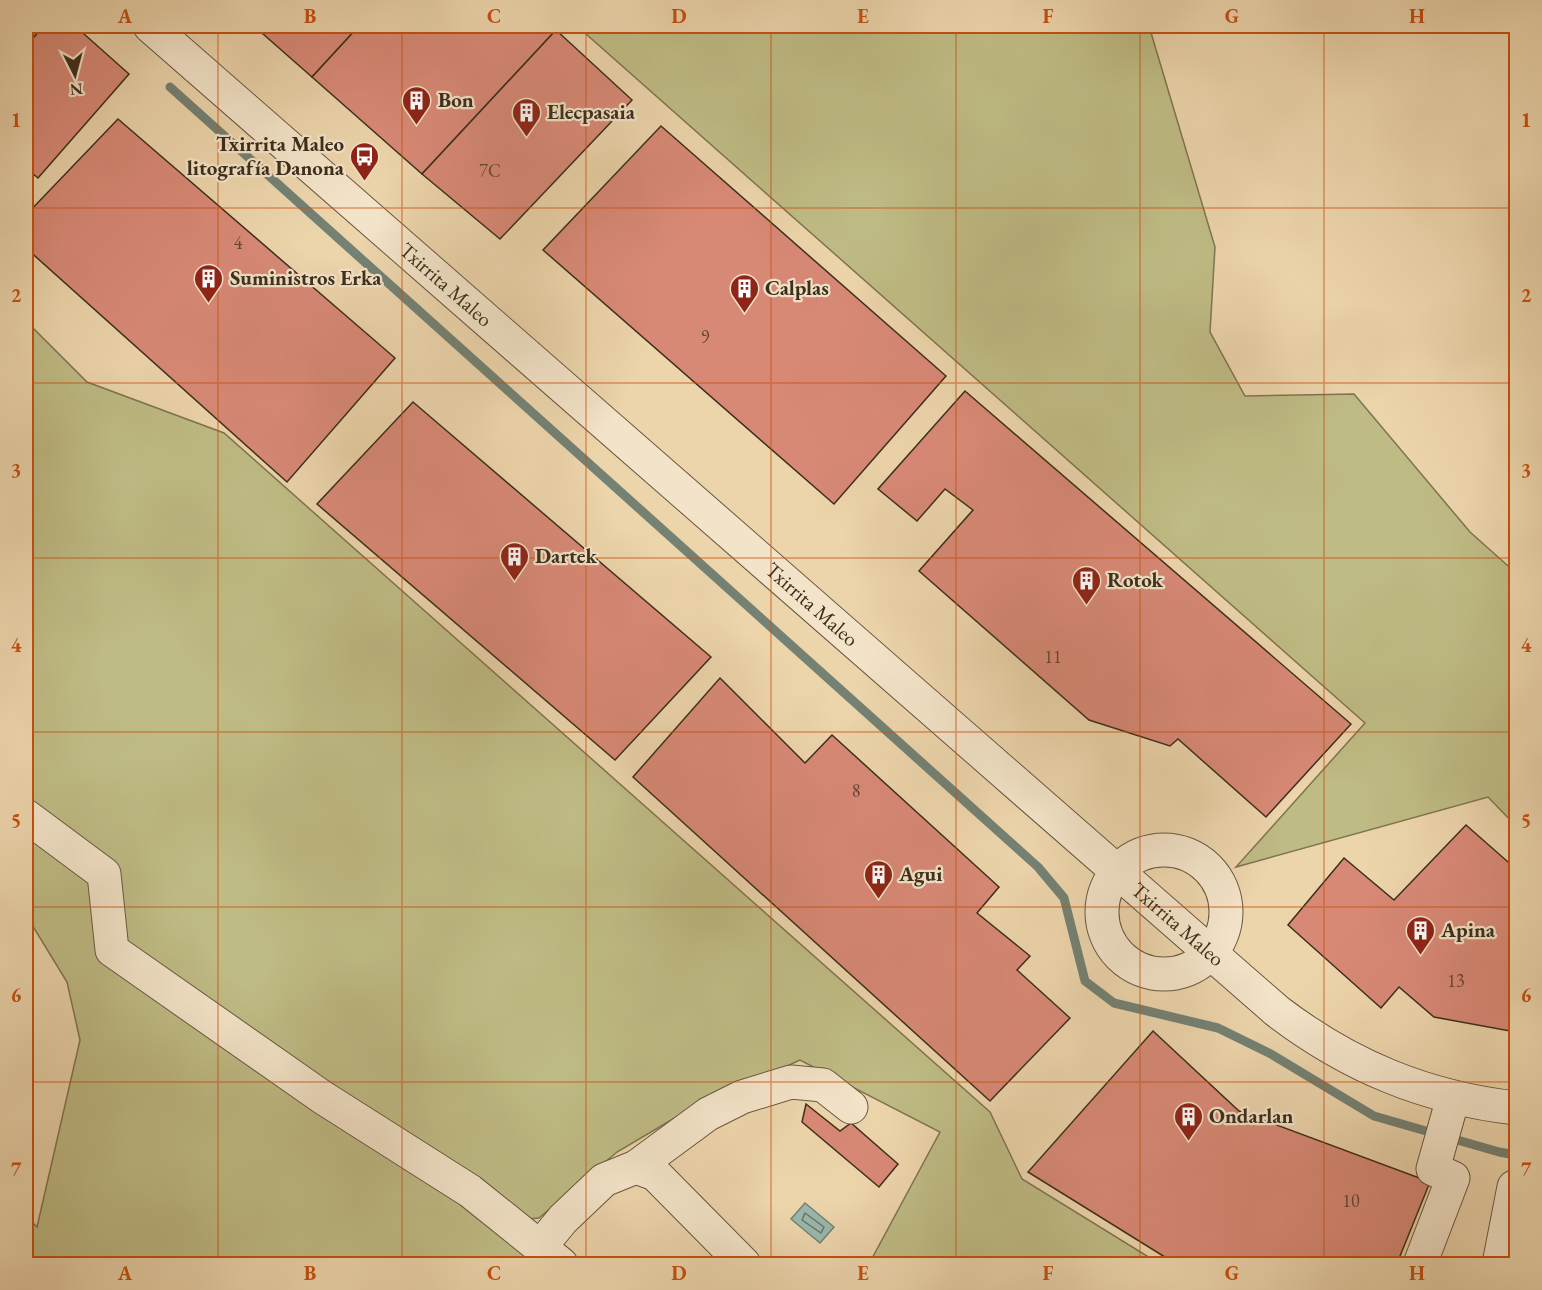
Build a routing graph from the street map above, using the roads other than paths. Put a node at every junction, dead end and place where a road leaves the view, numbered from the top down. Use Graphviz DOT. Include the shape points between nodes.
graph roads {
  1 [pos="150,26"];
  2 [pos="26,816"];
  3 [pos="1118,871"];
  4 [pos="1211,953"];
  5 [pos="851,1107"];
  6 [pos="1516,1108"];
  7 [pos="1446,1123"];
  8 [pos="636,1167"];
  9 [pos="1516,1186"];
  10 [pos="551,1256"];
  11 [pos="744,1264"];
  12 [pos="1420,1264"];
  13 [pos="1499,1264"];
  1 -- 3 [label="street, Txirrita Maleo"];
  2 -- 10 [label="street" via="104,874 112,950 322,1096 470,1191"];
  3 -- 4 [label="street, Txirrita Maleo"];
  3 -- 4 [label="street" via="1131,859 1148,852 1165,850 1199,860 1212,872 1226,904 1221,939"];
  3 -- 4 [label="street" via="1104,895 1102,916 1107,936 1123,959 1147,972 1175,974 1201,963"];
  4 -- 7 [label="street, Txirrita Maleo" via="1277,1011 1340,1054 1410,1086"];
  5 -- 8 [label="street" via="823,1085 791,1082 742,1097 708,1114"];
  6 -- 7 [label="street, Txirrita Maleo"];
  7 -- 12 [label="street" via="1433,1169 1454,1178"];
  8 -- 10 [label="street" via="604,1180 563,1219"];
  8 -- 11 [label="street" via="655,1173"];
  9 -- 13 [label="street"];
}
